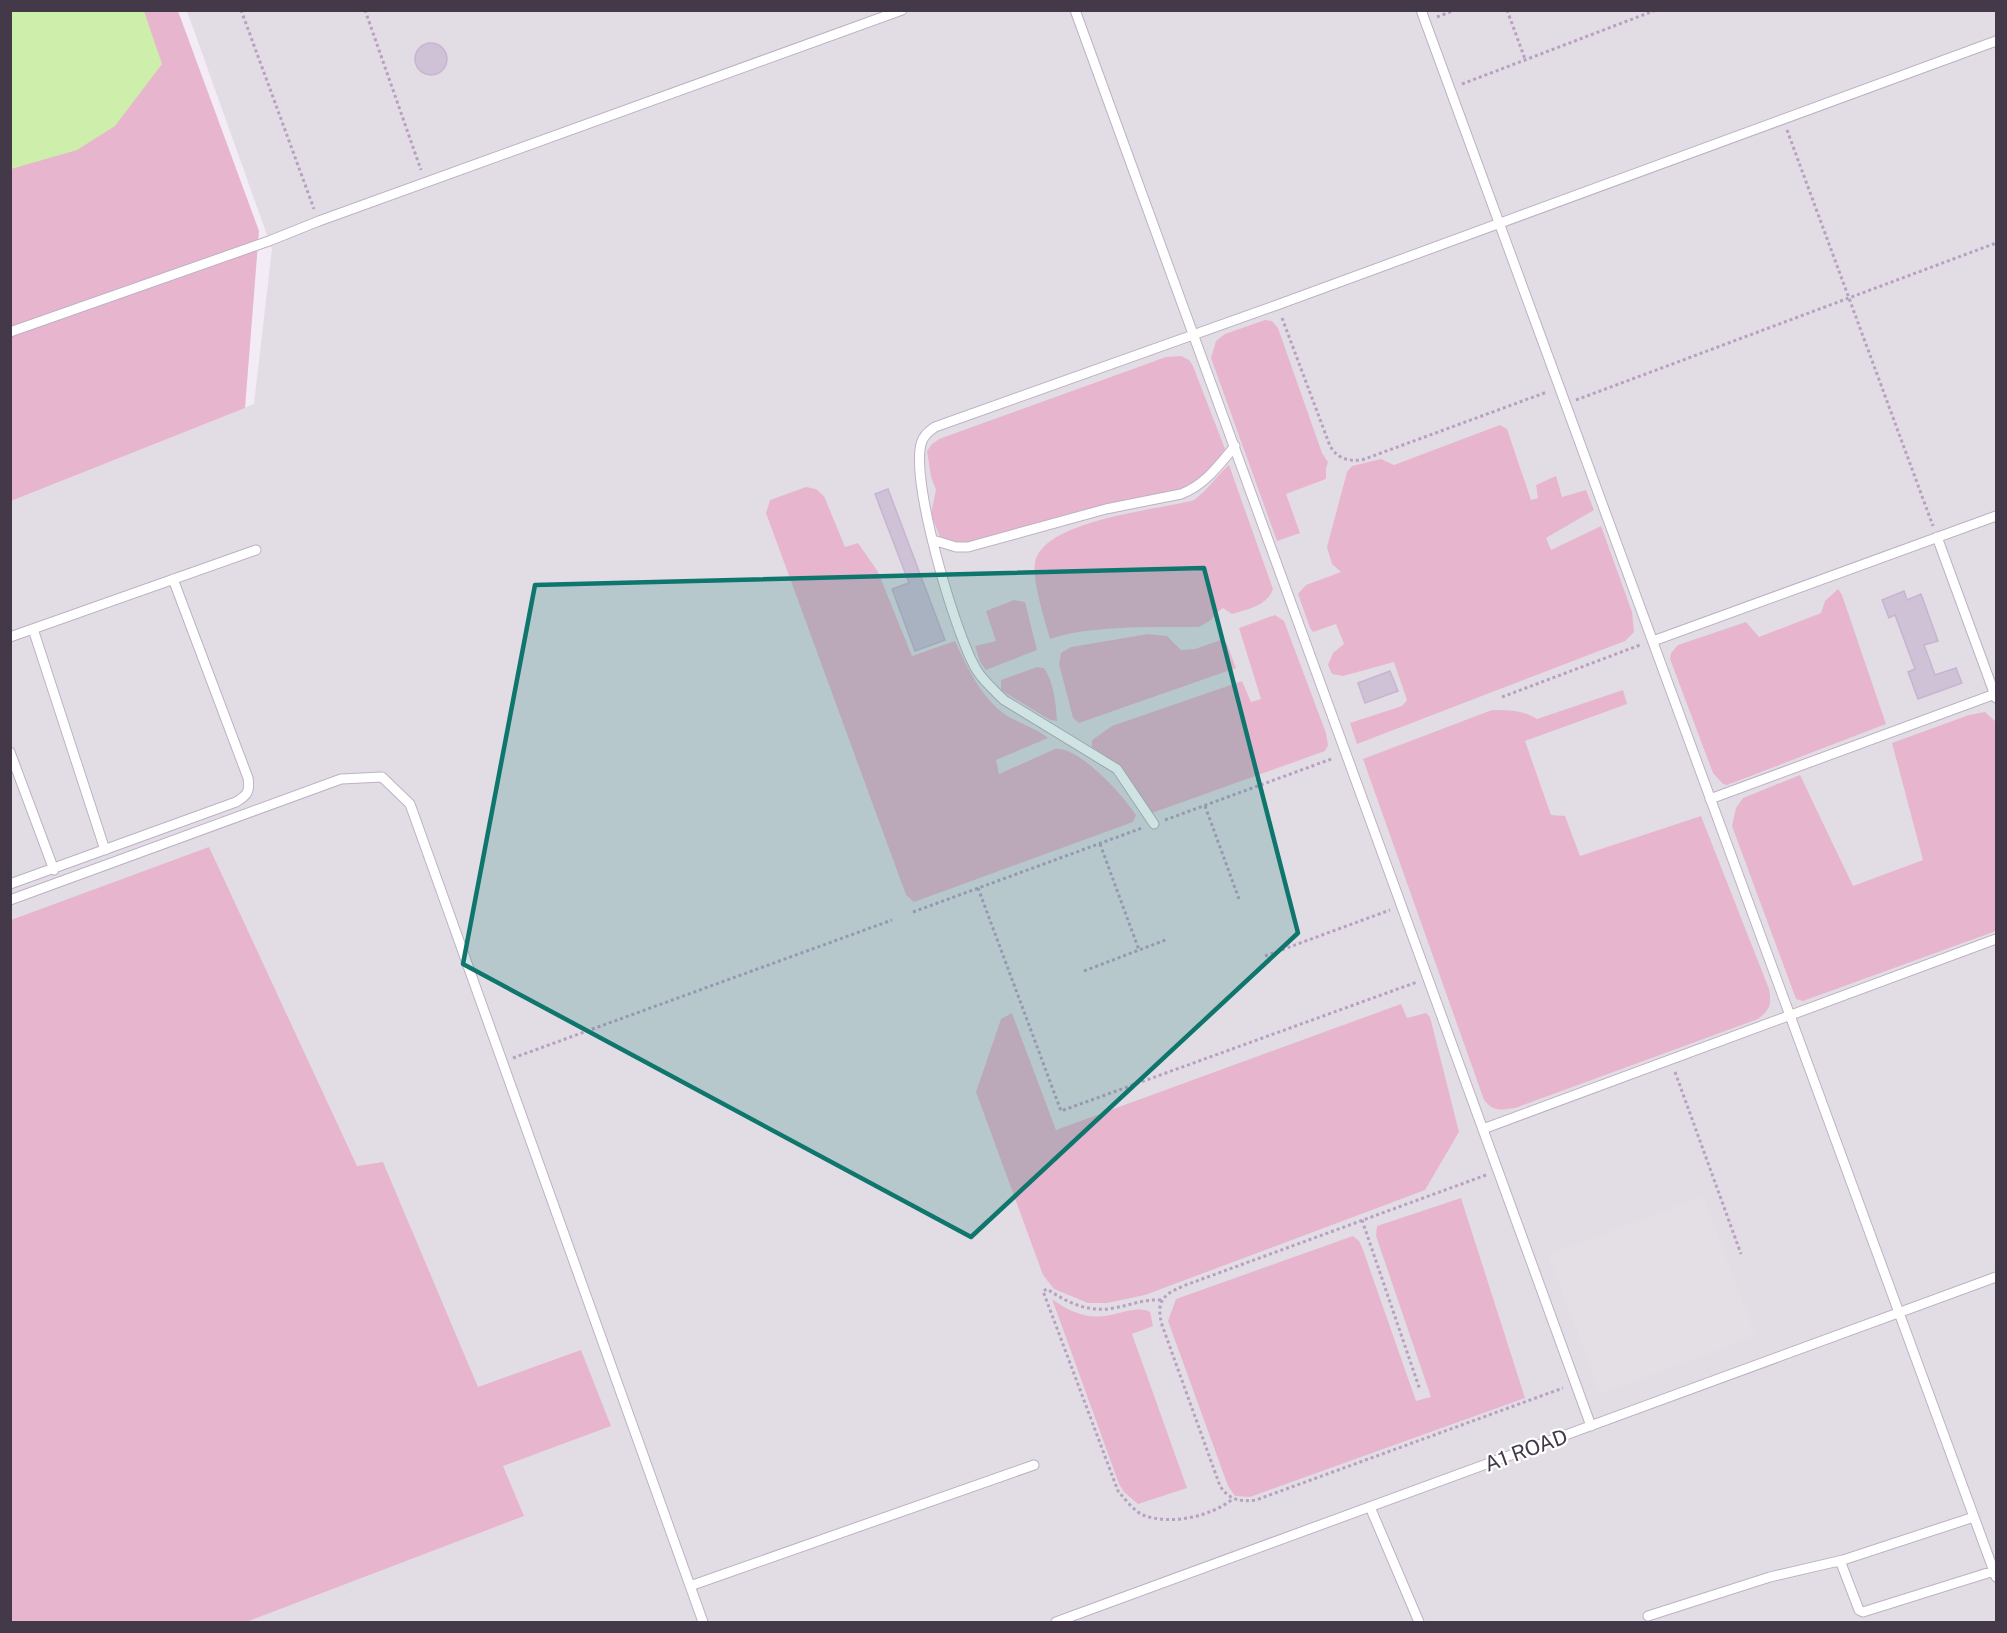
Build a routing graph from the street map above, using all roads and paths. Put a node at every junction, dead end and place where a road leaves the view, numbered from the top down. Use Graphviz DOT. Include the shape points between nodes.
graph roads {
  1 [pos="242,10"];
  2 [pos="365,10"];
  3 [pos="902,10"];
  4 [pos="1075,10"];
  5 [pos="1421,10"];
  6 [pos="1455,10"];
  7 [pos="1507,10"];
  8 [pos="1656,10"];
  9 [pos="1425,22"];
  10 [pos="1996,41"];
  11 [pos="1526,60"];
  12 [pos="1450,89"];
  13 [pos="1783,120"];
  14 [pos="426,182"];
  15 [pos="319,221"];
  16 [pos="1499,224"];
  17 [pos="1996,243"];
  18 [pos="1849,298"];
  19 [pos="1277,305"];
  20 [pos="10,332"];
  21 [pos="1195,335"];
  22 [pos="1560,388"];
  23 [pos="1566,404"];
  24 [pos="1235,446"];
  25 [pos="1996,516"];
  26 [pos="1937,537"];
  27 [pos="933,540"];
  28 [pos="256,550"];
  29 [pos="173,579"];
  30 [pos="33,629"];
  31 [pos="10,637"];
  32 [pos="1653,640"];
  33 [pos="1996,696"];
  34 [pos="1502,697"];
  35 [pos="10,752"];
  36 [pos="1347,754"];
  37 [pos="1710,799"];
  38 [pos="1205,806"];
  39 [pos="1154,824"];
  40 [pos="1100,844"];
  41 [pos="105,850"];
  42 [pos="54,870"];
  43 [pos="10,884"];
  44 [pos="978,888"];
  45 [pos="1239,899"];
  46 [pos="10,900"];
  47 [pos="1402,905"];
  48 [pos="913,912"];
  49 [pos="892,920"];
  50 [pos="1168,939"];
  51 [pos="1996,939"];
  52 [pos="1139,950"];
  53 [pos="1265,956"];
  54 [pos="1083,971"];
  55 [pos="1429,978"];
  56 [pos="1789,1014"];
  57 [pos="1670,1059"];
  58 [pos="502,1062"];
  59 [pos="1484,1129"];
  60 [pos="1498,1170"];
  61 [pos="1362,1220"];
  62 [pos="1742,1254"];
  63 [pos="1996,1277"];
  64 [pos="1161,1300"];
  65 [pos="1900,1312"];
  66 [pos="1576,1383"];
  67 [pos="1420,1390"];
  68 [pos="1592,1426"];
  69 [pos="1034,1465"];
  70 [pos="1233,1499"];
  71 [pos="1370,1507"];
  72 [pos="1974,1517"];
  73 [pos="1843,1560"];
  74 [pos="1995,1574"];
  75 [pos="690,1586"];
  76 [pos="1648,1616"];
  77 [pos="1419,1622"];
  78 [pos="703,1623"];
  79 [pos="1056,1623"];
  1 -- 15 [label="path"];
  2 -- 14 [label="path"];
  3 -- 14 [label="lane"];
  4 -- 21 [label="lane"];
  5 -- 9 [label="lane"];
  6 -- 9 [label="path"];
  7 -- 11 [label="path"];
  8 -- 11 [label="path"];
  9 -- 12 [label="lane"];
  10 -- 13 [label="lane"];
  11 -- 12 [label="path"];
  12 -- 16 [label="lane"];
  13 -- 16 [label="lane"];
  13 -- 18 [label="path"];
  14 -- 15 [label="lane"];
  15 -- 20 [label="lane"];
  16 -- 19 [label="lane"];
  16 -- 22 [label="lane"];
  17 -- 18 [label="path"];
  18 -- 23 [label="path"];
  18 -- 26 [label="path"];
  19 -- 21 [label="lane"];
  19 -- 22 [label="path" via="1330,446 1342,459 1362,460"];
  21 -- 24 [label="lane"];
  21 -- 27 [label="lane" via="935,427 926,434 921,443 920,478"];
  22 -- 23 [label="lane"];
  23 -- 32 [label="lane"];
  24 -- 27 [label="lane" via="1207,478 1180,494 1106,509 968,547"];
  24 -- 36 [label="lane"];
  25 -- 26 [label="lane"];
  26 -- 32 [label="lane"];
  26 -- 33 [label="lane"];
  27 -- 39 [label="lane" via="962,638 976,670 1004,700 1117,769"];
  28 -- 29 [label="lane"];
  29 -- 30 [label="lane"];
  29 -- 41 [label="lane" via="248,778 249,790 236,802"];
  30 -- 31 [label="lane"];
  30 -- 41 [label="lane"];
  32 -- 34 [label="path"];
  32 -- 37 [label="lane"];
  33 -- 37 [label="lane"];
  35 -- 42 [label="lane"];
  36 -- 38 [label="path"];
  36 -- 47 [label="lane"];
  37 -- 56 [label="lane"];
  38 -- 39 [label="path"];
  38 -- 45 [label="path"];
  39 -- 40 [label="path"];
  40 -- 44 [label="path"];
  40 -- 52 [label="path"];
  41 -- 42 [label="lane"];
  42 -- 43 [label="lane"];
  44 -- 48 [label="path"];
  44 -- 55 [label="path" via="1061,1111"];
  46 -- 58 [label="lane" via="341,779 382,777 410,804"];
  47 -- 53 [label="path"];
  47 -- 55 [label="lane"];
  49 -- 58 [label="path"];
  50 -- 52 [label="path"];
  51 -- 56 [label="lane"];
  52 -- 54 [label="path"];
  55 -- 59 [label="lane"];
  56 -- 57 [label="lane"];
  56 -- 65 [label="lane"];
  57 -- 59 [label="lane"];
  57 -- 62 [label="path"];
  58 -- 75 [label="lane"];
  59 -- 60 [label="lane"];
  60 -- 61 [label="path"];
  60 -- 66 [label="lane"];
  61 -- 64 [label="path" via="1183,1286"];
  61 -- 67 [label="path"];
  63 -- 65 [label="lane, A1 ROAD"];
  64 -- 70 [label="path" via="1162,1325 1220,1486"];
  64 -- 70 [label="path" via="1145,1299 1113,1309 1090,1309 1066,1302 1047,1289 1043,1291 1118,1491 1131,1506 1144,1516 1184,1518 1220,1509"];
  65 -- 68 [label="lane, A1 ROAD"];
  65 -- 72 [label="lane"];
  66 -- 68 [label="lane"];
  66 -- 70 [label="path" via="1256,1500"];
  68 -- 71 [label="lane, A1 ROAD"];
  69 -- 75 [label="lane"];
  71 -- 77 [label="lane"];
  71 -- 79 [label="lane, A1 ROAD"];
  72 -- 73 [label="lane"];
  72 -- 74 [label="lane"];
  73 -- 74 [label="lane" via="1859,1610 1863,1611"];
  73 -- 76 [label="lane" via="1770,1577"];
  75 -- 78 [label="lane"];
}
